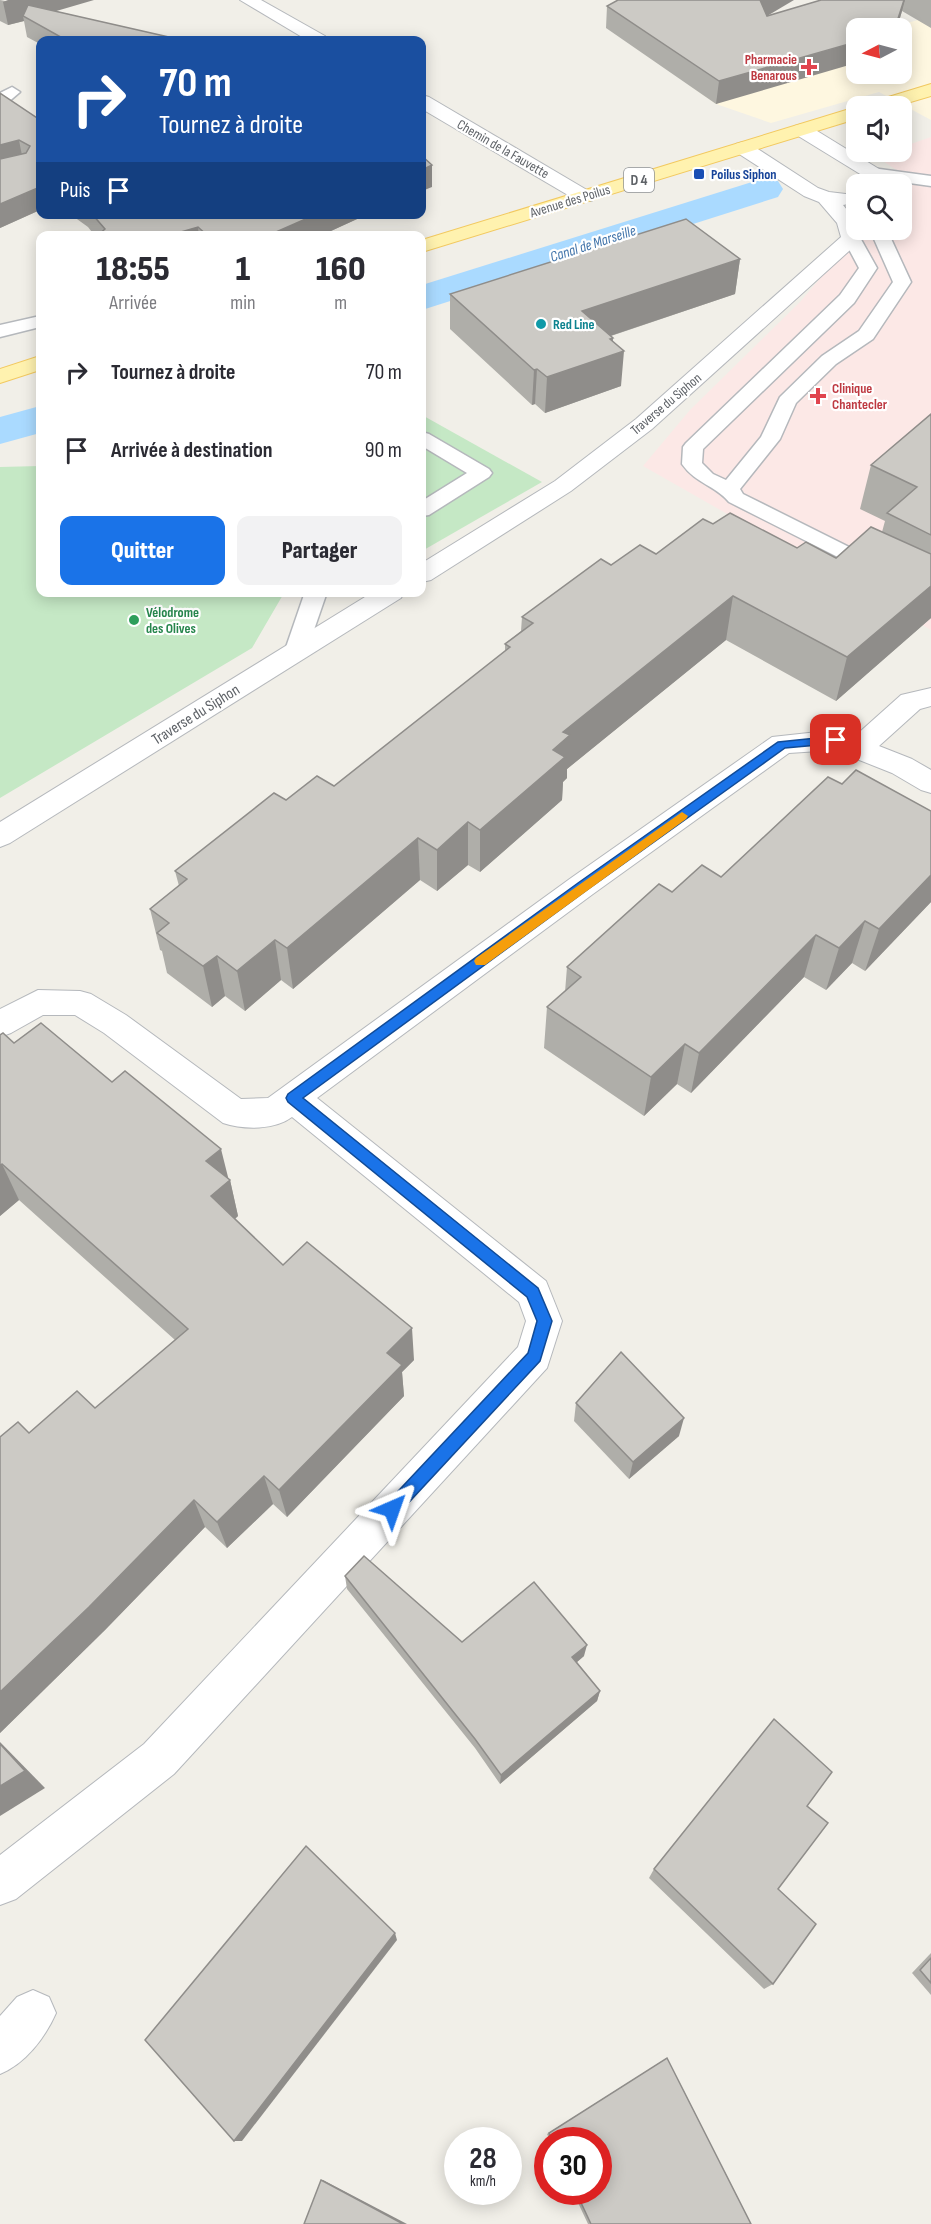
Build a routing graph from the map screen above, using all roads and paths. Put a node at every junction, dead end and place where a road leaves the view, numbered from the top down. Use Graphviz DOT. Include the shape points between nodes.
graph roads {
  1 [pos="249,0"];
  2 [pos="312,36"];
  3 [pos="931,90"];
  4 [pos="912,96"];
  5 [pos="426,103"];
  6 [pos="846,116"];
  7 [pos="802,130"];
  8 [pos="743,148"];
  9 [pos="868,174"];
  10 [pos="912,180"];
  11 [pos="931,181"];
  12 [pos="585,196"];
  13 [pos="826,198"];
  14 [pos="846,199"];
  15 [pos="846,221"];
  16 [pos="850,240"];
  17 [pos="853,240"];
  18 [pos="883,240"];
  19 [pos="426,245"];
  20 [pos="36,323"];
  21 [pos="0,331"];
  22 [pos="36,364"];
  23 [pos="0,376"];
  24 [pos="426,440"];
  25 [pos="729,489"];
  26 [pos="426,508"];
  27 [pos="426,572"];
  28 [pos="314,597"];
  29 [pos="384,597"];
  30 [pos="931,597"];
  31 [pos="295,653"];
  32 [pos="931,697"];
  33 [pos="858,749"];
  34 [pos="931,783"];
  35 [pos="0,836"];
  36 [pos="0,1024"];
  37 [pos="293,1098"];
  38 [pos="0,1883"];
  39 [pos="33,2013"];
  40 [pos="0,2051"];
  1 -- 2 [label="street"];
  3 -- 4 [label="main road"];
  5 -- 12 [label="street, Chemin de la Fauvette"];
  6 -- 7 [label="main road, Avenue des Poilus / D 4"];
  7 -- 8 [label="main road, Avenue des Poilus / D 4"];
  7 -- 9 [label="street"];
  8 -- 12 [label="main road, Avenue des Poilus / D 4"];
  8 -- 13 [label="street"];
  10 -- 11 [label="lane"];
  12 -- 19 [label="main road, Avenue des Poilus / D 4"];
  13 -- 14 [label="street"];
  13 -- 15 [label="street"];
  16 -- 27 [label="street, Traverse du Siphon" via="644,424 563,486"];
  17 -- 25 [label="lane" via="868,268 847,299 693,447 692,464 706,478"];
  18 -- 25 [label="lane" via="902,282 866,335 829,360 787,401 770,439"];
  20 -- 21 [label="lane"];
  22 -- 23 [label="main road"];
  24 -- 26 [label="lane" via="482,473"];
  25 -- 30 [label="lane" via="736,498"];
  28 -- 31 [label="lane"];
  29 -- 31 [label="street, Traverse du Siphon"];
  31 -- 35 [label="street, Traverse du Siphon"];
  32 -- 33 [label="street" via="911,702"];
  33 -- 34 [label="street" via="902,766"];
  33 -- 37 [label="street" via="836,740 782,744"];
  36 -- 37 [label="street" via="38,1002 80,1003 115,1024 235,1113 274,1112"];
  37 -- 38 [label="street" via="533,1292 544,1321 534,1356 159,1759"];
  39 -- 40 [label="street"];
}
